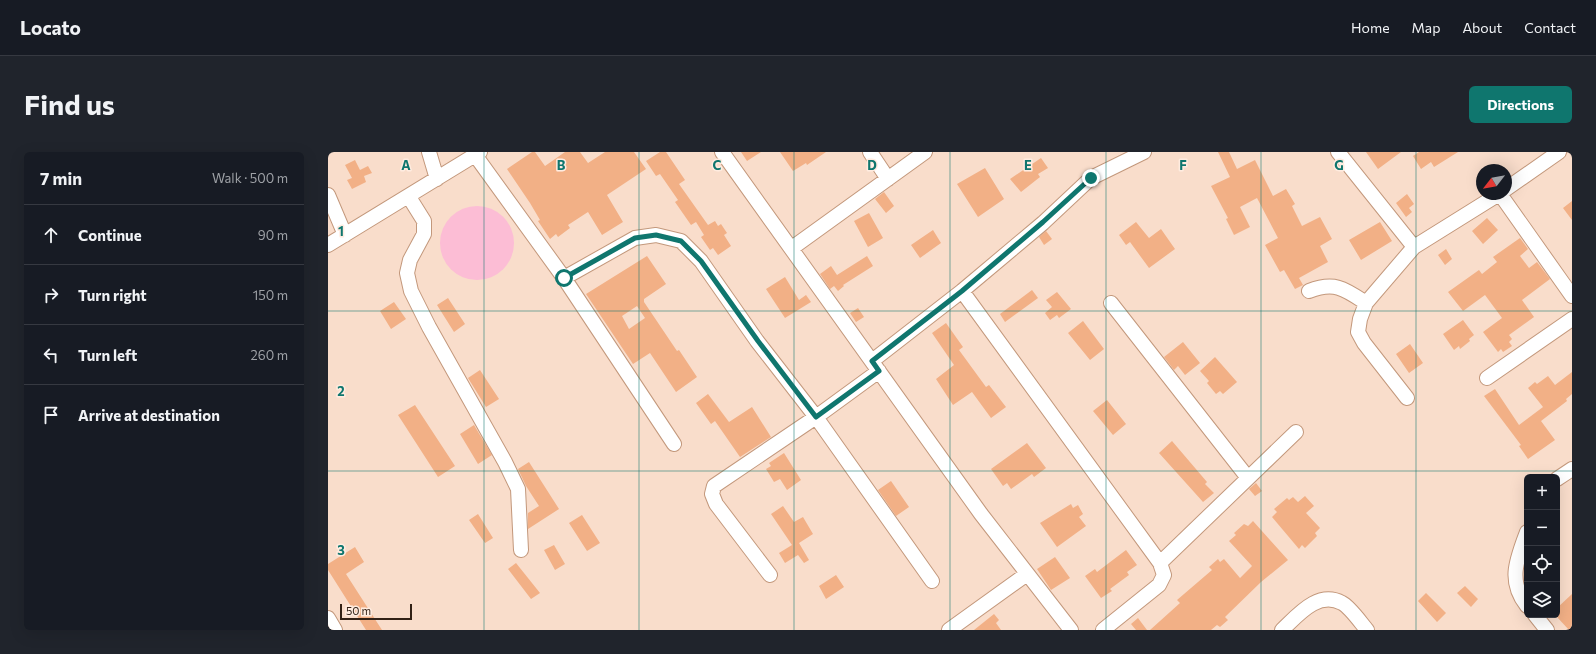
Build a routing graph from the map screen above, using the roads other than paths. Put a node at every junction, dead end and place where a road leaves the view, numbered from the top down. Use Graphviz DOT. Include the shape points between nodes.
graph roads {
  1 [pos="429,152"];
  2 [pos="722,152"];
  3 [pos="870,152"];
  4 [pos="925,152"];
  5 [pos="1144,152"];
  6 [pos="1338,152"];
  7 [pos="1559,152"];
  8 [pos="477,154"];
  9 [pos="437,179"];
  10 [pos="888,179"];
  11 [pos="1512,185"];
  12 [pos="328,195"];
  13 [pos="409,197"];
  14 [pos="1489,200"];
  15 [pos="1503,200"];
  16 [pos="345,235"];
  17 [pos="328,245"];
  18 [pos="1414,247"];
  19 [pos="792,248"];
  20 [pos="564,278"];
  21 [pos="962,291"];
  22 [pos="1309,291"];
  23 [pos="1572,296"];
  24 [pos="1111,302"];
  25 [pos="1366,304"];
  26 [pos="1572,319"];
  27 [pos="876,366"];
  28 [pos="1487,378"];
  29 [pos="1407,398"];
  30 [pos="816,417"];
  31 [pos="1296,432"];
  32 [pos="674,444"];
  33 [pos="1572,469"];
  34 [pos="1560,477"];
  35 [pos="1248,478"];
  36 [pos="1524,540"];
  37 [pos="521,550"];
  38 [pos="1160,563"];
  39 [pos="1027,574"];
  40 [pos="770,576"];
  41 [pos="932,582"];
  42 [pos="1524,602"];
  43 [pos="328,618"];
  44 [pos="1537,618"];
  45 [pos="335,630"];
  46 [pos="949,630"];
  47 [pos="1071,630"];
  48 [pos="1103,630"];
  49 [pos="1282,630"];
  50 [pos="1367,630"];
  51 [pos="1547,630"];
  1 -- 9 [label="street"];
  2 -- 19 [label="street"];
  3 -- 10 [label="street"];
  4 -- 10 [label="street"];
  5 -- 21 [label="street" via="1091,178"];
  6 -- 18 [label="street"];
  7 -- 11 [label="street"];
  8 -- 9 [label="street"];
  8 -- 20 [label="street"];
  9 -- 13 [label="street"];
  10 -- 19 [label="street"];
  12 -- 16 [label="street"];
  13 -- 16 [label="street"];
  13 -- 37 [label="street" via="424,221 424,234 410,260 407,273 411,292 518,488"];
  14 -- 18 [label="street"];
  15 -- 23 [label="street"];
  16 -- 17 [label="street"];
  18 -- 25 [label="street"];
  19 -- 27 [label="street"];
  20 -- 30 [label="street" via="635,238 656,235 681,241 701,261"];
  20 -- 32 [label="street"];
  21 -- 27 [label="street"];
  21 -- 38 [label="street"];
  22 -- 25 [label="street" via="1322,286 1340,287"];
  24 -- 35 [label="street"];
  25 -- 29 [label="street" via="1358,332"];
  26 -- 28 [label="street"];
  27 -- 30 [label="street"];
  27 -- 39 [label="street" via="980,514"];
  30 -- 40 [label="street" via="714,486 712,494 716,504"];
  30 -- 41 [label="street"];
  31 -- 35 [label="street"];
  33 -- 34 [label="street"];
  35 -- 38 [label="street"];
  36 -- 42 [label="street" via="1515,564 1518,594"];
  38 -- 48 [label="street" via="1164,575 1159,585"];
  39 -- 46 [label="street"];
  39 -- 47 [label="street"];
  43 -- 45 [label="street"];
  44 -- 51 [label="street"];
  49 -- 50 [label="street" via="1310,604 1326,598 1342,603"];
}
